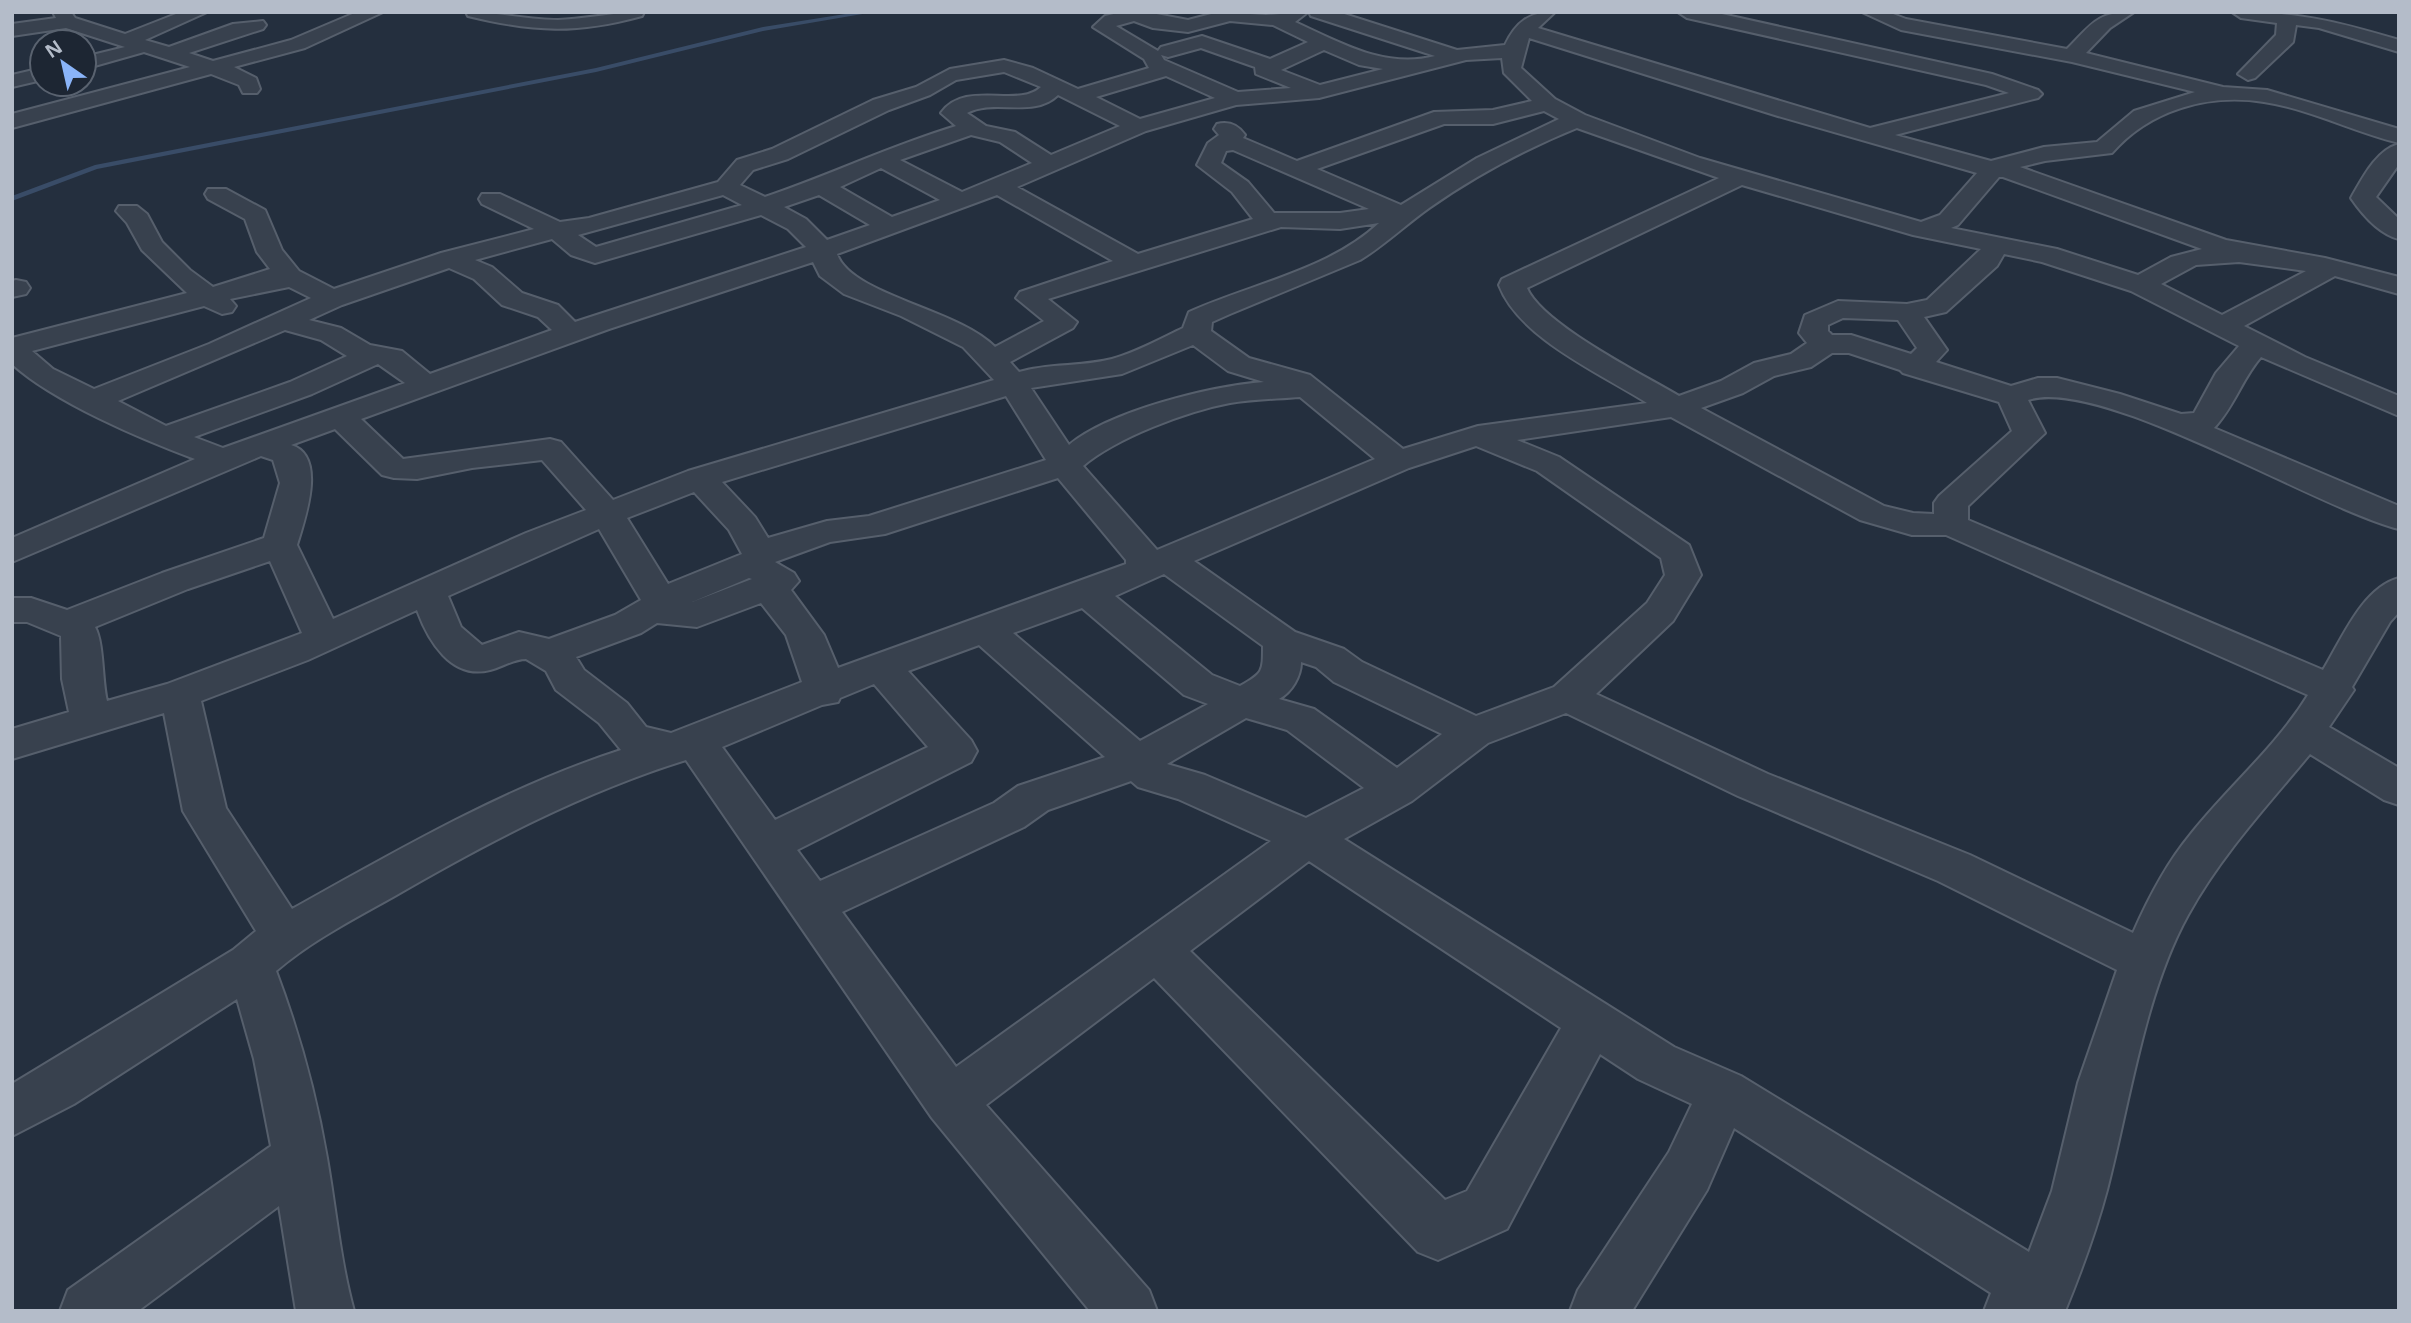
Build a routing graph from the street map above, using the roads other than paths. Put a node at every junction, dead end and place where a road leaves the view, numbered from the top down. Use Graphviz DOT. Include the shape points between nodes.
graph roads {
  1 [pos="198,12"];
  2 [pos="374,12"];
  3 [pos="475,12"];
  4 [pos="635,12"];
  5 [pos="1297,12"];
  6 [pos="1318,12"];
  7 [pos="1687,12"];
  8 [pos="1871,12"];
  9 [pos="2125,12"];
  10 [pos="2241,12"];
  11 [pos="65,17"];
  12 [pos="1529,24"];
  13 [pos="256,25"];
  14 [pos="2287,29"];
  15 [pos="12,30"];
  16 [pos="1325,42"];
  17 [pos="131,43"];
  18 [pos="2399,47"];
  19 [pos="166,55"];
  20 [pos="2072,56"];
  21 [pos="1460,57"];
  22 [pos="98,60"];
  23 [pos="2185,61"];
  24 [pos="1159,62"];
  25 [pos="213,66"];
  26 [pos="1273,66"];
  27 [pos="1415,67"];
  28 [pos="2222,67"];
  29 [pos="2248,74"];
  30 [pos="2161,75"];
  31 [pos="1055,86"];
  32 [pos="250,89"];
  33 [pos="923,91"];
  34 [pos="1319,92"];
  35 [pos="2223,93"];
  36 [pos="1078,96"];
  37 [pos="1235,99"];
  38 [pos="1547,104"];
  39 [pos="1192,111"];
  40 [pos="863,113"];
  41 [pos="952,113"];
  42 [pos="2399,118"];
  43 [pos="1577,120"];
  44 [pos="12,121"];
  45 [pos="1138,125"];
  46 [pos="975,127"];
  47 [pos="895,135"];
  48 [pos="1870,135"];
  49 [pos="2399,136"];
  50 [pos="1224,143"];
  51 [pos="2399,151"];
  52 [pos="881,159"];
  53 [pos="1049,164"];
  54 [pos="1995,167"];
  55 [pos="1293,170"];
  56 [pos="2389,173"];
  57 [pos="1740,177"];
  58 [pos="821,186"];
  59 [pos="998,186"];
  60 [pos="726,187"];
  61 [pos="217,194"];
  62 [pos="491,199"];
  63 [pos="960,201"];
  64 [pos="761,207"];
  65 [pos="128,211"];
  66 [pos="1402,216"];
  67 [pos="1269,222"];
  68 [pos="887,225"];
  69 [pos="557,230"];
  70 [pos="1922,230"];
  71 [pos="2399,231"];
  72 [pos="1996,244"];
  73 [pos="822,249"];
  74 [pos="2260,256"];
  75 [pos="450,259"];
  76 [pos="1133,262"];
  77 [pos="2329,269"];
  78 [pos="2394,277"];
  79 [pos="267,281"];
  80 [pos="2141,285"];
  81 [pos="207,295"];
  82 [pos="332,299"];
  83 [pos="1907,312"];
  84 [pos="131,318"];
  85 [pos="286,322"];
  86 [pos="2223,326"];
  87 [pos="1196,332"];
  88 [pos="257,333"];
  89 [pos="571,334"];
  90 [pos="2257,343"];
  91 [pos="1825,344"];
  92 [pos="12,347"];
  93 [pos="376,355"];
  94 [pos="187,363"];
  95 [pos="1913,367"];
  96 [pos="1003,372"];
  97 [pos="42,375"];
  98 [pos="426,386"];
  99 [pos="12,387"];
  100 [pos="1306,387"];
  101 [pos="2011,396"];
  102 [pos="94,400"];
  103 [pos="1676,407"];
  104 [pos="2399,407"];
  105 [pos="341,416"];
  106 [pos="2179,424"];
  107 [pos="1478,435"];
  108 [pos="164,437"];
  109 [pos="261,446"];
  110 [pos="223,459"];
  111 [pos="1398,461"];
  112 [pos="1065,465"];
  113 [pos="700,478"];
  114 [pos="607,514"];
  115 [pos="2399,519"];
  116 [pos="1951,525"];
  117 [pos="281,545"];
  118 [pos="12,551"];
  119 [pos="1155,564"];
  120 [pos="760,569"];
  121 [pos="2399,590"];
  122 [pos="428,593"];
  123 [pos="1088,593"];
  124 [pos="663,604"];
  125 [pos="12,610"];
  126 [pos="68,624"];
  127 [pos="987,631"];
  128 [pos="323,638"];
  129 [pos="1282,642"];
  130 [pos="547,654"];
  131 [pos="881,666"];
  132 [pos="2334,690"];
  133 [pos="824,692"];
  134 [pos="180,694"];
  135 [pos="1568,697"];
  136 [pos="1240,701"];
  137 [pos="613,713"];
  138 [pos="92,721"];
  139 [pos="1474,732"];
  140 [pos="2306,732"];
  141 [pos="12,744"];
  142 [pos="684,745"];
  143 [pos="1135,763"];
  144 [pos="599,773"];
  145 [pos="2399,789"];
  146 [pos="1396,790"];
  147 [pos="1308,838"];
  148 [pos="766,845"];
  149 [pos="812,905"];
  150 [pos="267,950"];
  151 [pos="1158,951"];
  152 [pos="2144,961"];
  153 [pos="1592,1021"];
  154 [pos="1723,1093"];
  155 [pos="950,1101"];
  156 [pos="12,1111"];
  157 [pos="300,1158"];
  158 [pos="2028,1302"];
  159 [pos="89,1311"];
  160 [pos="325,1311"];
  161 [pos="1128,1311"];
  162 [pos="1599,1311"];
  1 -- 17 [label="street"];
  2 -- 25 [label="street" via="298,44"];
  3 -- 4 [label="street" via="544,27 598,23"];
  5 -- 16 [label="street" via="1281,23"];
  5 -- 24 [label="street" via="1268,22 1230,15 1188,26 1136,15 1112,20 1103,27"];
  6 -- 21 [label="street"];
  7 -- 48 [label="street" via="1992,80 2031,94"];
  8 -- 20 [label="street" via="1901,24"];
  9 -- 20 [label="street" via="2103,24"];
  10 -- 14 [label="street"];
  11 -- 15 [label="street"];
  11 -- 17 [label="street"];
  12 -- 21 [label="street" via="1491,50"];
  12 -- 38 [label="street" via="1511,69"];
  12 -- 48 [label="street"];
  13 -- 19 [label="street"];
  14 -- 18 [label="street"];
  14 -- 29 [label="street"];
  16 -- 26 [label="street"];
  16 -- 27 [label="street" via="1366,61"];
  17 -- 19 [label="street"];
  17 -- 22 [label="street" via="136,50"];
  19 -- 25 [label="street"];
  20 -- 30 [label="street"];
  21 -- 27 [label="street"];
  23 -- 30 [label="street"];
  24 -- 26 [label="street" via="1202,42"];
  24 -- 36 [label="street"];
  24 -- 37 [label="street"];
  25 -- 32 [label="street" via="249,82"];
  25 -- 44 [label="street"];
  26 -- 34 [label="street" via="1263,70"];
  27 -- 34 [label="street"];
  28 -- 29 [label="street"];
  29 -- 42 [label="street"];
  30 -- 35 [label="street"];
  31 -- 33 [label="street" via="998,65 950,75"];
  31 -- 36 [label="street"];
  31 -- 41 [label="street" via="1033,102 995,98 965,103"];
  33 -- 40 [label="street"];
  33 -- 41 [label="street"];
  34 -- 37 [label="street"];
  35 -- 49 [label="street" via="2278,99"];
  35 -- 54 [label="street" via="2162,106 2120,126 2104,148 2044,154"];
  36 -- 45 [label="street"];
  37 -- 39 [label="street"];
  38 -- 43 [label="street"];
  38 -- 55 [label="street" via="1493,117 1442,117"];
  39 -- 45 [label="street"];
  39 -- 50 [label="street" via="1234,135"];
  40 -- 47 [label="street"];
  40 -- 60 [label="street" via="780,154 745,165"];
  41 -- 46 [label="street"];
  43 -- 57 [label="street"];
  43 -- 66 [label="street" via="1526,140"];
  45 -- 53 [label="street"];
  46 -- 47 [label="street"];
  46 -- 53 [label="street" via="1007,137"];
  47 -- 52 [label="street"];
  48 -- 54 [label="street"];
  50 -- 55 [label="street" via="1236,143"];
  50 -- 67 [label="street" via="1216,148 1209,165 1240,187"];
  51 -- 56 [label="street"];
  52 -- 58 [label="street"];
  52 -- 63 [label="street"];
  53 -- 59 [label="street"];
  54 -- 70 [label="street" via="1949,220"];
  54 -- 74 [label="street" via="2218,246"];
  55 -- 66 [label="street"];
  56 -- 71 [label="street" via="2363,198"];
  57 -- 70 [label="street"];
  57 -- 103 [label="street" via="1512,285 1518,300 1542,324"];
  58 -- 64 [label="street"];
  58 -- 68 [label="street"];
  59 -- 63 [label="street"];
  59 -- 76 [label="street"];
  60 -- 64 [label="street"];
  60 -- 69 [label="street" via="591,225"];
  61 -- 79 [label="street" via="256,215 270,252 286,272"];
  62 -- 69 [label="street"];
  63 -- 68 [label="street"];
  64 -- 69 [label="street" via="595,255 580,250"];
  64 -- 73 [label="street" via="797,225"];
  65 -- 81 [label="street" via="138,219 151,245"];
  66 -- 67 [label="street"];
  66 -- 87 [label="street" via="1361,248 1199,318"];
  67 -- 76 [label="street"];
  68 -- 73 [label="street"];
  69 -- 75 [label="street"];
  70 -- 72 [label="street"];
  72 -- 80 [label="street" via="2048,255"];
  72 -- 83 [label="street" via="1988,260 1936,306"];
  73 -- 89 [label="street"];
  73 -- 96 [label="street" via="829,270 855,288 973,341"];
  74 -- 77 [label="street"];
  74 -- 80 [label="street" via="2193,258"];
  75 -- 82 [label="street"];
  75 -- 89 [label="street" via="483,273 512,299 548,311"];
  76 -- 96 [label="street" via="1030,298 1063,322"];
  77 -- 78 [label="street"];
  77 -- 86 [label="street"];
  79 -- 81 [label="street"];
  79 -- 82 [label="street" via="293,278"];
  80 -- 86 [label="street"];
  81 -- 84 [label="street"];
  81 -- 88 [label="street"];
  82 -- 85 [label="street"];
  83 -- 91 [label="street" via="1838,309 1815,321 1812,333"];
  83 -- 95 [label="street" via="1933,350"];
  84 -- 92 [label="street"];
  84 -- 94 [label="street"];
  85 -- 88 [label="street"];
  85 -- 93 [label="street" via="331,334 362,353"];
  86 -- 90 [label="street"];
  87 -- 96 [label="street" via="1137,360 1101,370"];
  87 -- 100 [label="street" via="1234,363 1285,374"];
  88 -- 94 [label="street"];
  89 -- 98 [label="street"];
  90 -- 104 [label="street"];
  90 -- 106 [label="street" via="2231,373 2204,421"];
  91 -- 95 [label="street" via="1850,344"];
  91 -- 103 [label="street" via="1801,361 1764,369 1732,387"];
  92 -- 97 [label="street"];
  93 -- 98 [label="street" via="393,357"];
  93 -- 108 [label="street"];
  94 -- 102 [label="street"];
  95 -- 101 [label="street"];
  96 -- 112 [label="street"];
  96 -- 113 [label="street"];
  97 -- 99 [label="street"];
  97 -- 102 [label="street"];
  98 -- 105 [label="street"];
  100 -- 111 [label="street"];
  100 -- 112 [label="street" via="1226,394 1150,418 1091,443"];
  101 -- 106 [label="street" via="2038,387 2057,387"];
  101 -- 116 [label="street" via="2029,433 1951,503"];
  102 -- 108 [label="street"];
  103 -- 107 [label="street"];
  103 -- 116 [label="street" via="1872,513 1912,524"];
  105 -- 109 [label="street"];
  105 -- 114 [label="street" via="394,468 417,469 550,449"];
  106 -- 115 [label="street"];
  107 -- 111 [label="street"];
  107 -- 135 [label="street" via="1548,464 1677,553 1684,575 1660,612"];
  108 -- 110 [label="street"];
  109 -- 110 [label="street"];
  109 -- 117 [label="street" via="287,454 297,483"];
  110 -- 118 [label="street"];
  111 -- 119 [label="street"];
  112 -- 119 [label="street" via="1144,558"];
  112 -- 120 [label="street" via="873,526 827,531"];
  113 -- 114 [label="street"];
  113 -- 120 [label="street" via="743,525"];
  114 -- 122 [label="street"];
  114 -- 124 [label="street"];
  116 -- 132 [label="street"];
  117 -- 126 [label="street"];
  117 -- 128 [label="street"];
  119 -- 123 [label="street"];
  119 -- 129 [label="street"];
  120 -- 124 [label="street" via="691,587"];
  120 -- 133 [label="street" via="814,647"];
  121 -- 132 [label="street" via="2376,614"];
  122 -- 128 [label="street"];
  122 -- 130 [label="street" via="444,632 455,646 475,658 519,645"];
  123 -- 127 [label="street"];
  123 -- 136 [label="street" via="1198,685"];
  124 -- 130 [label="street" via="628,624"];
  125 -- 126 [label="street" via="31,610"];
  126 -- 138 [label="street" via="80,634 82,679"];
  127 -- 131 [label="street"];
  127 -- 143 [label="street"];
  128 -- 134 [label="street"];
  129 -- 136 [label="street" via="1282,671 1273,684"];
  129 -- 139 [label="street" via="1330,658 1348,673"];
  130 -- 137 [label="street" via="560,662 570,680"];
  131 -- 133 [label="street"];
  131 -- 148 [label="street" via="956,751"];
  132 -- 140 [label="street"];
  133 -- 142 [label="street"];
  134 -- 138 [label="street"];
  134 -- 150 [label="street" via="205,811"];
  135 -- 139 [label="street"];
  135 -- 152 [label="street" via="1753,785 1954,868"];
  136 -- 143 [label="street"];
  136 -- 146 [label="street" via="1300,719"];
  137 -- 142 [label="street" via="632,738"];
  137 -- 144 [label="street" via="607,739 583,758 588,768"];
  138 -- 141 [label="street"];
  139 -- 146 [label="street"];
  140 -- 145 [label="street"];
  140 -- 152 [label="street" via="2204,849 2167,909"];
  142 -- 144 [label="street"];
  142 -- 148 [label="street"];
  143 -- 147 [label="street" via="1153,776 1190,786"];
  143 -- 149 [label="street" via="1033,798 1009,815"];
  144 -- 150 [label="street" via="448,844"];
  146 -- 147 [label="street"];
  147 -- 151 [label="street"];
  147 -- 153 [label="street"];
  148 -- 149 [label="street"];
  149 -- 155 [label="street"];
  150 -- 156 [label="street" via="57,1087"];
  150 -- 157 [label="street" via="274,1031"];
  151 -- 153 [label="street" via="1438,1232 1487,1210"];
  151 -- 155 [label="street"];
  152 -- 158 [label="street" via="2104,1083 2079,1191"];
  153 -- 154 [label="street" via="1656,1063"];
  154 -- 158 [label="street"];
  154 -- 162 [label="street" via="1688,1171"];
  155 -- 161 [label="street"];
  157 -- 159 [label="street"];
  157 -- 160 [label="street" via="313,1271"];
}
